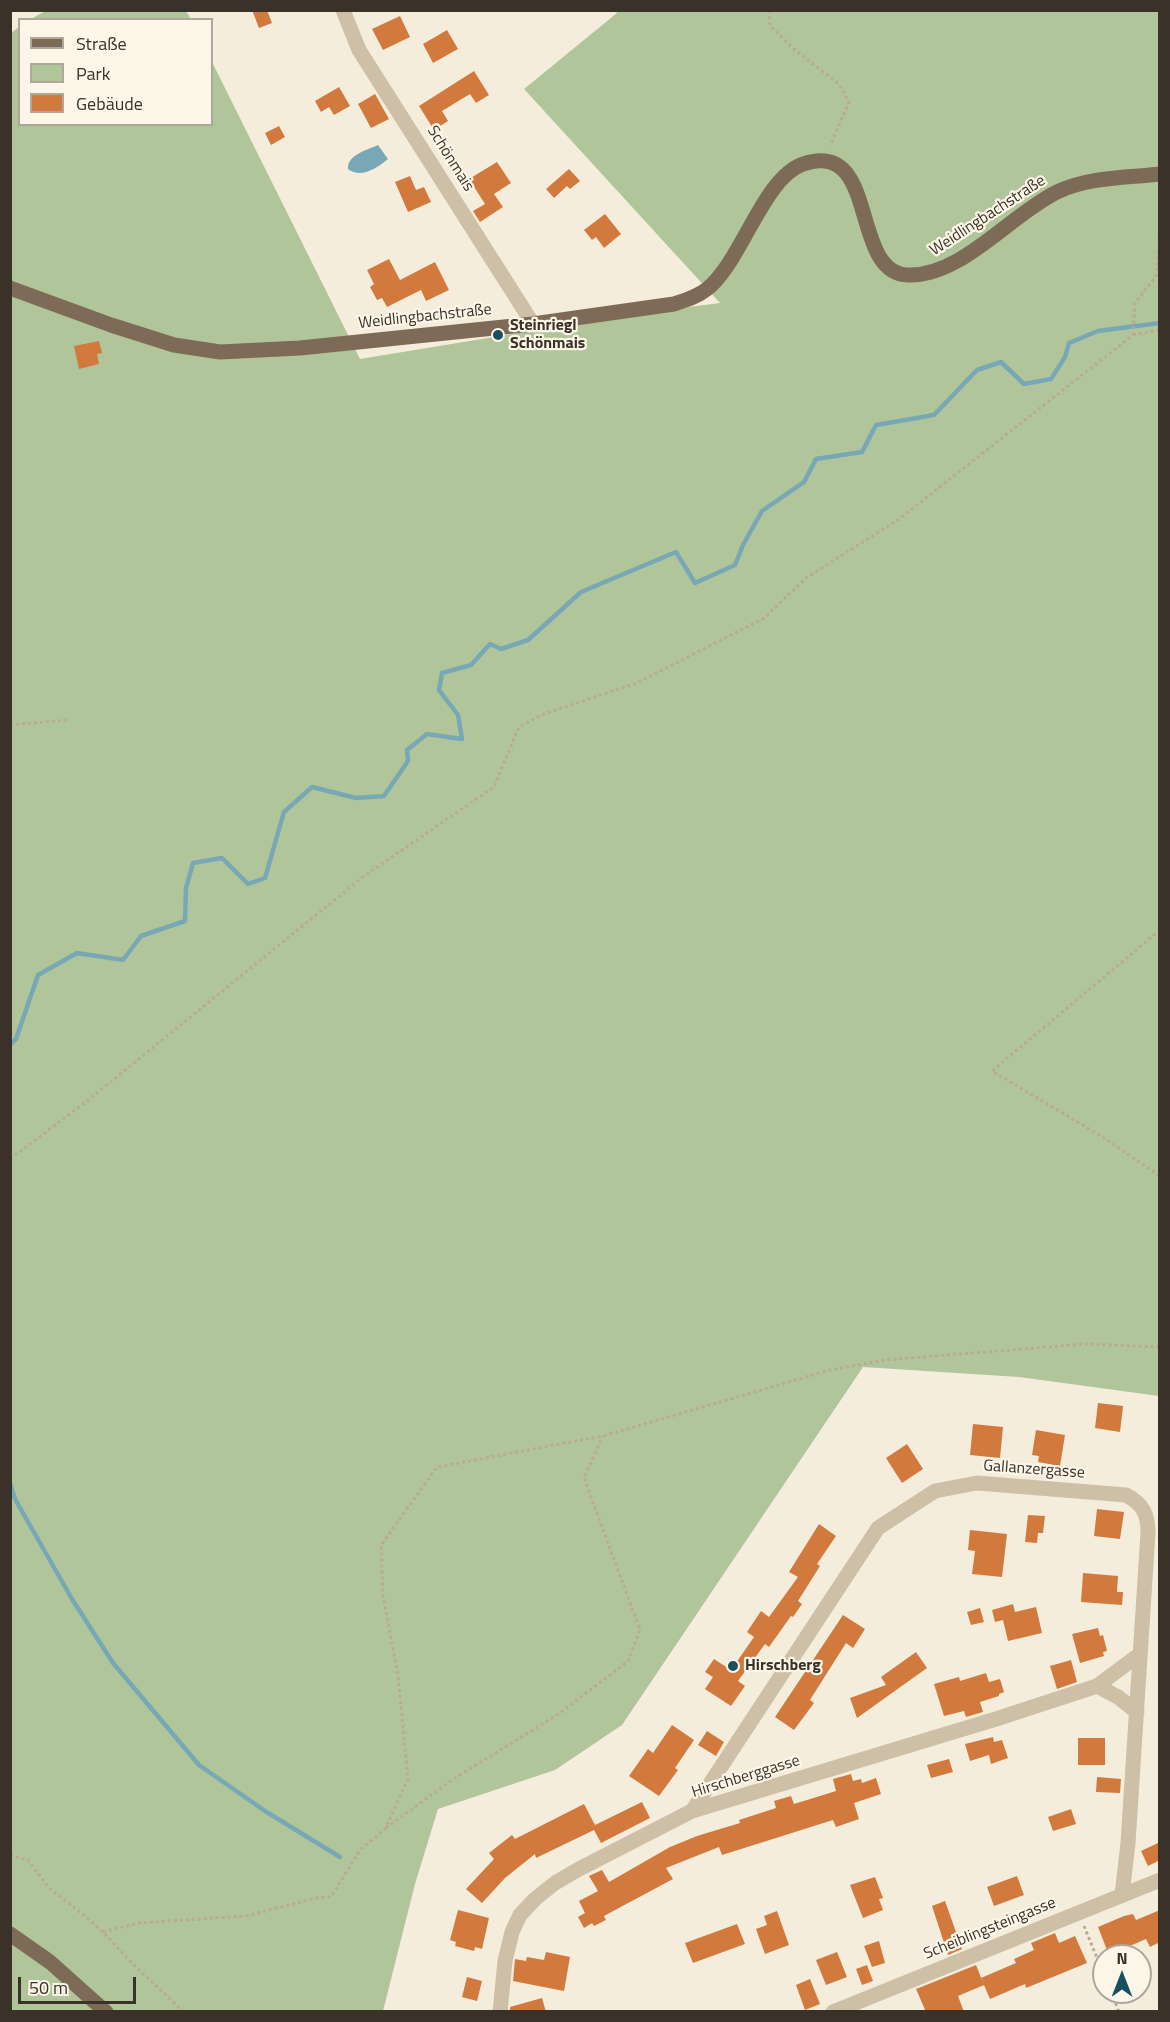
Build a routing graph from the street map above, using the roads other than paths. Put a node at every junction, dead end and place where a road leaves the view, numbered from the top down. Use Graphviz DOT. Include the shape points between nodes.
graph roads {
  1 [pos="343,10"];
  2 [pos="1160,174"];
  3 [pos="10,288"];
  4 [pos="533,324"];
  5 [pos="1154,1533"];
  6 [pos="1140,1653"];
  7 [pos="1098,1686"];
  8 [pos="1137,1712"];
  9 [pos="692,1811"];
  10 [pos="1160,1880"];
  11 [pos="1122,1895"];
  12 [pos="10,1934"];
  13 [pos="106,2012"];
  14 [pos="500,2012"];
  15 [pos="833,2012"];
  1 -- 4 [label="street, Schönmais" via="359,50"];
  2 -- 4 [label="main road, Weidlingbachstraße" via="1066,188 1035,205 953,264 907,275 891,270 884,262 870,237 850,179 837,166 824,162 803,164 774,188 724,270 707,289 692,298 674,304"];
  3 -- 4 [label="main road, Weidlingbachstraße" via="174,345 220,351 300,348"];
  5 -- 6 [label="street, Gallanzergasse"];
  5 -- 9 [label="street, Gallanzergasse" via="1142,1506 1126,1495 977,1483 935,1491 878,1528"];
  6 -- 7 [label="street, Hirschberggasse"];
  6 -- 8 [label="street, Gallanzergasse"];
  7 -- 8 [label="street"];
  7 -- 9 [label="street, Hirschberggasse"];
  8 -- 11 [label="street, Gallanzergasse"];
  9 -- 14 [label="street, Hirschberggasse" via="579,1869 535,1899 520,1915 512,1932"];
  10 -- 11 [label="street, Scheiblingsteingasse"];
  11 -- 15 [label="street, Scheiblingsteingasse"];
  12 -- 13 [label="main road" via="50,1962"];
}
